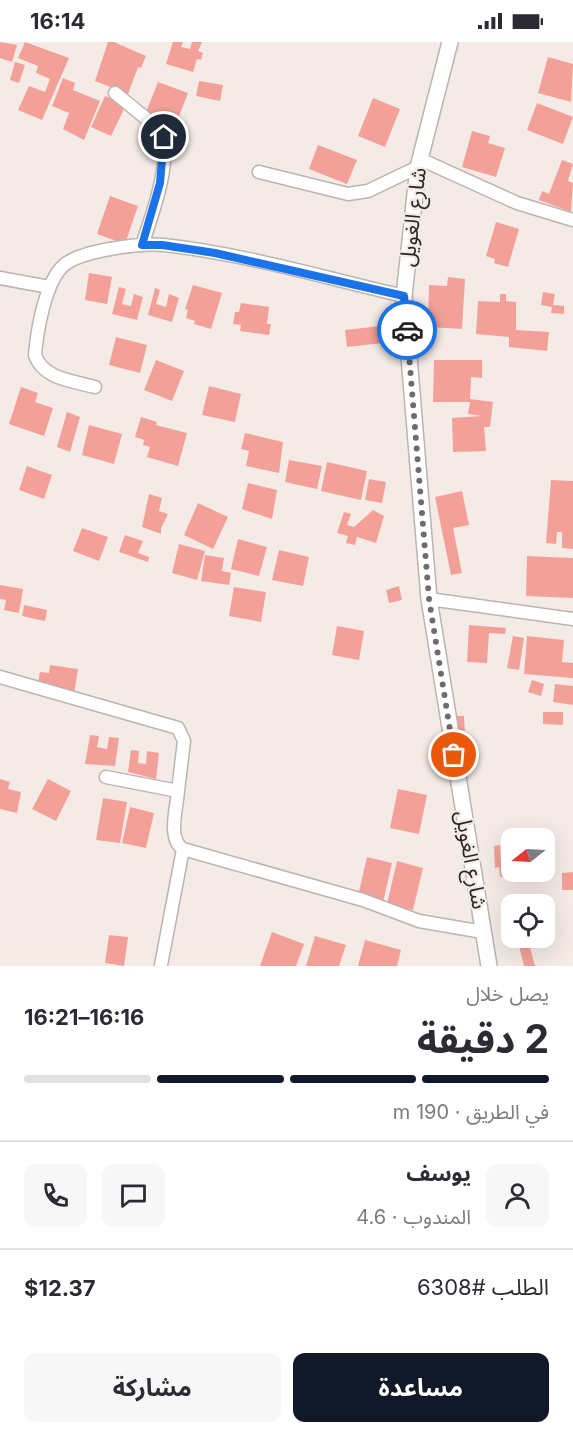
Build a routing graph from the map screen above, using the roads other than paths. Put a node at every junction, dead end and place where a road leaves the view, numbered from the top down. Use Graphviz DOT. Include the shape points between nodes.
graph roads {
  1 [pos="450,42"];
  2 [pos="115,93"];
  3 [pos="419,163"];
  4 [pos="259,172"];
  5 [pos="573,220"];
  6 [pos="142,245"];
  7 [pos="0,278"];
  8 [pos="49,287"];
  9 [pos="404,296"];
  10 [pos="95,387"];
  11 [pos="429,599"];
  12 [pos="573,619"];
  13 [pos="0,677"];
  14 [pos="106,777"];
  15 [pos="178,790"];
  16 [pos="183,849"];
  17 [pos="483,932"];
  18 [pos="161,964"];
  19 [pos="489,966"];
  1 -- 3 [label="street, شارع الغويل"];
  2 -- 6 [label="street" via="164,137 160,183"];
  3 -- 4 [label="street" via="368,191 348,194"];
  3 -- 5 [label="street" via="517,203"];
  3 -- 9 [label="street, شارع الغويل"];
  6 -- 8 [label="street" via="75,258 64,265"];
  6 -- 9 [label="street" via="215,253"];
  7 -- 8 [label="street"];
  8 -- 10 [label="street" via="36,345 38,366 46,373"];
  9 -- 11 [label="street, شارع الغويل"];
  11 -- 12 [label="street"];
  11 -- 17 [label="street, شارع الغويل"];
  13 -- 15 [label="street" via="178,728 184,741"];
  14 -- 15 [label="street"];
  15 -- 16 [label="street" via="174,837"];
  16 -- 17 [label="street" via="363,900 419,921"];
  16 -- 18 [label="street"];
  17 -- 19 [label="street, شارع الغويل"];
}
